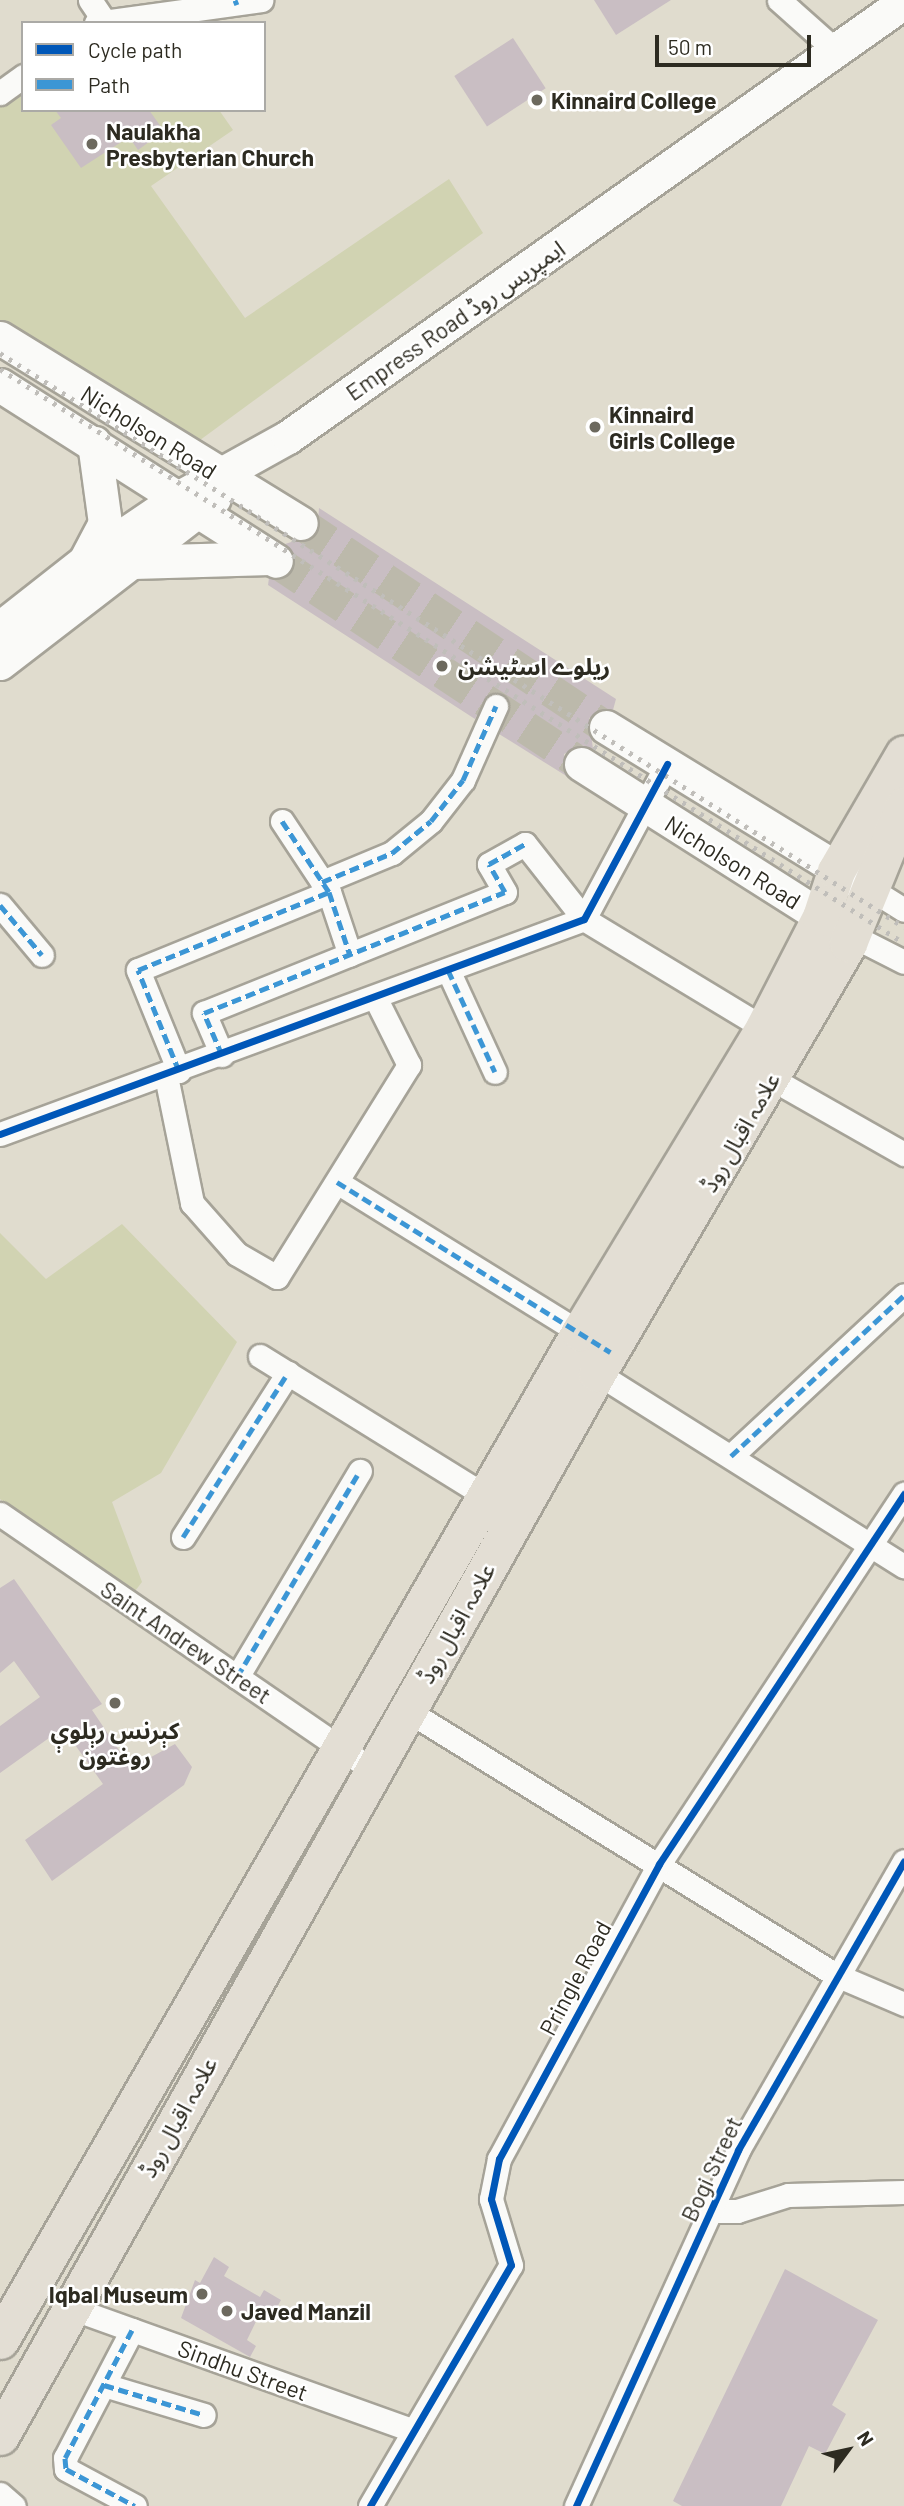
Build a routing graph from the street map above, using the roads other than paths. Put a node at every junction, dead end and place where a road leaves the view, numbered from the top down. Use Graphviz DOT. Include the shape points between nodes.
graph roads {
  1 [pos="261,0"];
  2 [pos="779,0"];
  3 [pos="904,2"];
  4 [pos="236,3"];
  5 [pos="96,14"];
  6 [pos="834,49"];
  7 [pos="21,77"];
  8 [pos="0,93"];
  9 [pos="0,338"];
  10 [pos="0,385"];
  11 [pos="94,443"];
  12 [pos="225,478"];
  13 [pos="188,504"];
  14 [pos="301,523"];
  15 [pos="85,561"];
  16 [pos="133,562"];
  17 [pos="0,628"];
  18 [pos="0,663"];
  19 [pos="496,706"];
  20 [pos="606,727"];
  21 [pos="904,754"];
  22 [pos="581,764"];
  23 [pos="667,764"];
  24 [pos="643,804"];
  25 [pos="904,806"];
  26 [pos="282,821"];
  27 [pos="836,871"];
  28 [pos="325,887"];
  29 [pos="869,888"];
  30 [pos="0,905"];
  31 [pos="904,909"];
  32 [pos="584,919"];
  33 [pos="836,926"];
  34 [pos="42,955"];
  35 [pos="349,955"];
  36 [pos="904,962"];
  37 [pos="448,970"];
  38 [pos="375,998"];
  39 [pos="764,1028"];
  40 [pos="222,1055"];
  41 [pos="495,1072"];
  42 [pos="172,1073"];
  43 [pos="772,1079"];
  44 [pos="0,1134"];
  45 [pos="904,1154"];
  46 [pos="337,1182"];
  47 [pos="904,1295"];
  48 [pos="596,1352"];
  49 [pos="260,1356"];
  50 [pos="288,1373"];
  51 [pos="730,1456"];
  52 [pos="360,1471"];
  53 [pos="904,1494"];
  54 [pos="486,1496"];
  55 [pos="0,1514"];
  56 [pos="183,1537"];
  57 [pos="873,1545"];
  58 [pos="904,1566"];
  59 [pos="237,1677"];
  60 [pos="408,1711"];
  61 [pos="340,1748"];
  62 [pos="373,1770"];
  63 [pos="904,1861"];
  64 [pos="659,1864"];
  65 [pos="836,1975"];
  66 [pos="904,2004"];
  67 [pos="904,2192"];
  68 [pos="712,2211"];
  69 [pos="72,2308"];
  70 [pos="132,2330"];
  71 [pos="2,2331"];
  72 [pos="104,2385"];
  73 [pos="204,2415"];
  74 [pos="414,2431"];
  75 [pos="0,2436"];
  76 [pos="0,2494"];
  77 [pos="15,2506"];
  78 [pos="135,2506"];
  79 [pos="370,2506"];
  80 [pos="576,2506"];
  1 -- 4 [label="street"];
  2 -- 6 [label="street"];
  3 -- 6 [label="main road, Empress Road ایمپریس روڈ"];
  4 -- 5 [label="street"];
  6 -- 12 [label="main road, Empress Road ایمپریس روڈ"];
  7 -- 8 [label="street"];
  9 -- 12 [label="main road, Nicholson Road"];
  10 -- 11 [label="main road, Nicholson Road"];
  11 -- 13 [label="main road, Nicholson Road"];
  11 -- 15 [label="main road" via="105,523"];
  12 -- 13 [label="main road, Empress Road ایمپریس روڈ"];
  12 -- 14 [label="main road, Nicholson Road"];
  13 -- 15 [label="main road, Empress Road ایمپریس روڈ"];
  13 -- 16 [label="main road, Empress Road ایمپریس روڈ"];
  13 -- 16 [label="main road, Nicholson Road" via="273,559"];
  15 -- 17 [label="main road, Empress Road ایمپریس روڈ"];
  16 -- 18 [label="main road, Empress Road ایمپریس روڈ"];
  19 -- 28 [label="street" via="463,780 431,821 392,853"];
  20 -- 23 [label="main road, Nicholson Road"];
  21 -- 27 [label="main road, علامہ اقبال روڈ"];
  22 -- 24 [label="main road, Nicholson Road"];
  23 -- 24 [label="street"];
  23 -- 27 [label="main road, Nicholson Road"];
  24 -- 32 [label="street"];
  24 -- 33 [label="main road, Nicholson Road"];
  25 -- 29 [label="main road, علامہ اقبال روڈ"];
  26 -- 28 [label="street"];
  27 -- 29 [label="main road, Nicholson Road"];
  27 -- 33 [label="main road, علامہ اقبال روڈ"];
  28 -- 35 [label="street"];
  28 -- 42 [label="street" via="138,970"];
  29 -- 31 [label="street"];
  29 -- 33 [label="main road, علامہ اقبال روڈ"];
  30 -- 34 [label="street"];
  32 -- 35 [label="street" via="525,844 489,863 506,892"];
  32 -- 37 [label="street"];
  32 -- 39 [label="street"];
  33 -- 36 [label="street"];
  33 -- 39 [label="main road, علامہ اقبال روڈ"];
  33 -- 43 [label="main road, علامہ اقبال روڈ"];
  35 -- 40 [label="street" via="204,1013"];
  37 -- 38 [label="street"];
  37 -- 41 [label="street"];
  38 -- 40 [label="street"];
  38 -- 46 [label="street" via="409,1065"];
  39 -- 48 [label="main road, علامہ اقبال روڈ"];
  40 -- 42 [label="street"];
  42 -- 44 [label="street"];
  42 -- 46 [label="street" via="192,1203 237,1254 277,1277"];
  43 -- 45 [label="street"];
  43 -- 48 [label="main road, علامہ اقبال روڈ"];
  46 -- 48 [label="street"];
  47 -- 51 [label="street"];
  48 -- 51 [label="street"];
  48 -- 54 [label="main road, علامہ اقبال روڈ"];
  48 -- 60 [label="main road, علامہ اقبال روڈ"];
  49 -- 50 [label="street"];
  50 -- 54 [label="street"];
  50 -- 56 [label="street"];
  51 -- 57 [label="street"];
  52 -- 59 [label="street"];
  53 -- 57 [label="street, Pringle Road"];
  54 -- 61 [label="main road, علامہ اقبال روڈ"];
  55 -- 59 [label="street, Saint Andrew Street"];
  57 -- 58 [label="street"];
  57 -- 64 [label="street, Pringle Road"];
  59 -- 61 [label="street, Saint Andrew Street"];
  60 -- 62 [label="main road, علامہ اقبال روڈ"];
  60 -- 64 [label="street"];
  61 -- 62 [label="street, Saint Andrew Street"];
  61 -- 71 [label="main road, علامہ اقبال روڈ"];
  62 -- 69 [label="main road, علامہ اقبال روڈ"];
  63 -- 65 [label="street, Bogi Street"];
  64 -- 65 [label="street"];
  64 -- 74 [label="street, Pringle Road" via="499,2159 491,2199 511,2265"];
  65 -- 66 [label="street"];
  65 -- 68 [label="street, Bogi Street" via="738,2150"];
  67 -- 68 [label="street" via="881,2197 788,2195 737,2211"];
  68 -- 80 [label="street, Bogi Street"];
  69 -- 70 [label="street, Sindhu Street"];
  69 -- 75 [label="main road, علامہ اقبال روڈ"];
  70 -- 72 [label="street"];
  70 -- 74 [label="street, Sindhu Street"];
  72 -- 73 [label="street"];
  72 -- 78 [label="street" via="65,2458 66,2469"];
  74 -- 79 [label="street, Pringle Road"];
  76 -- 77 [label="street"];
}
